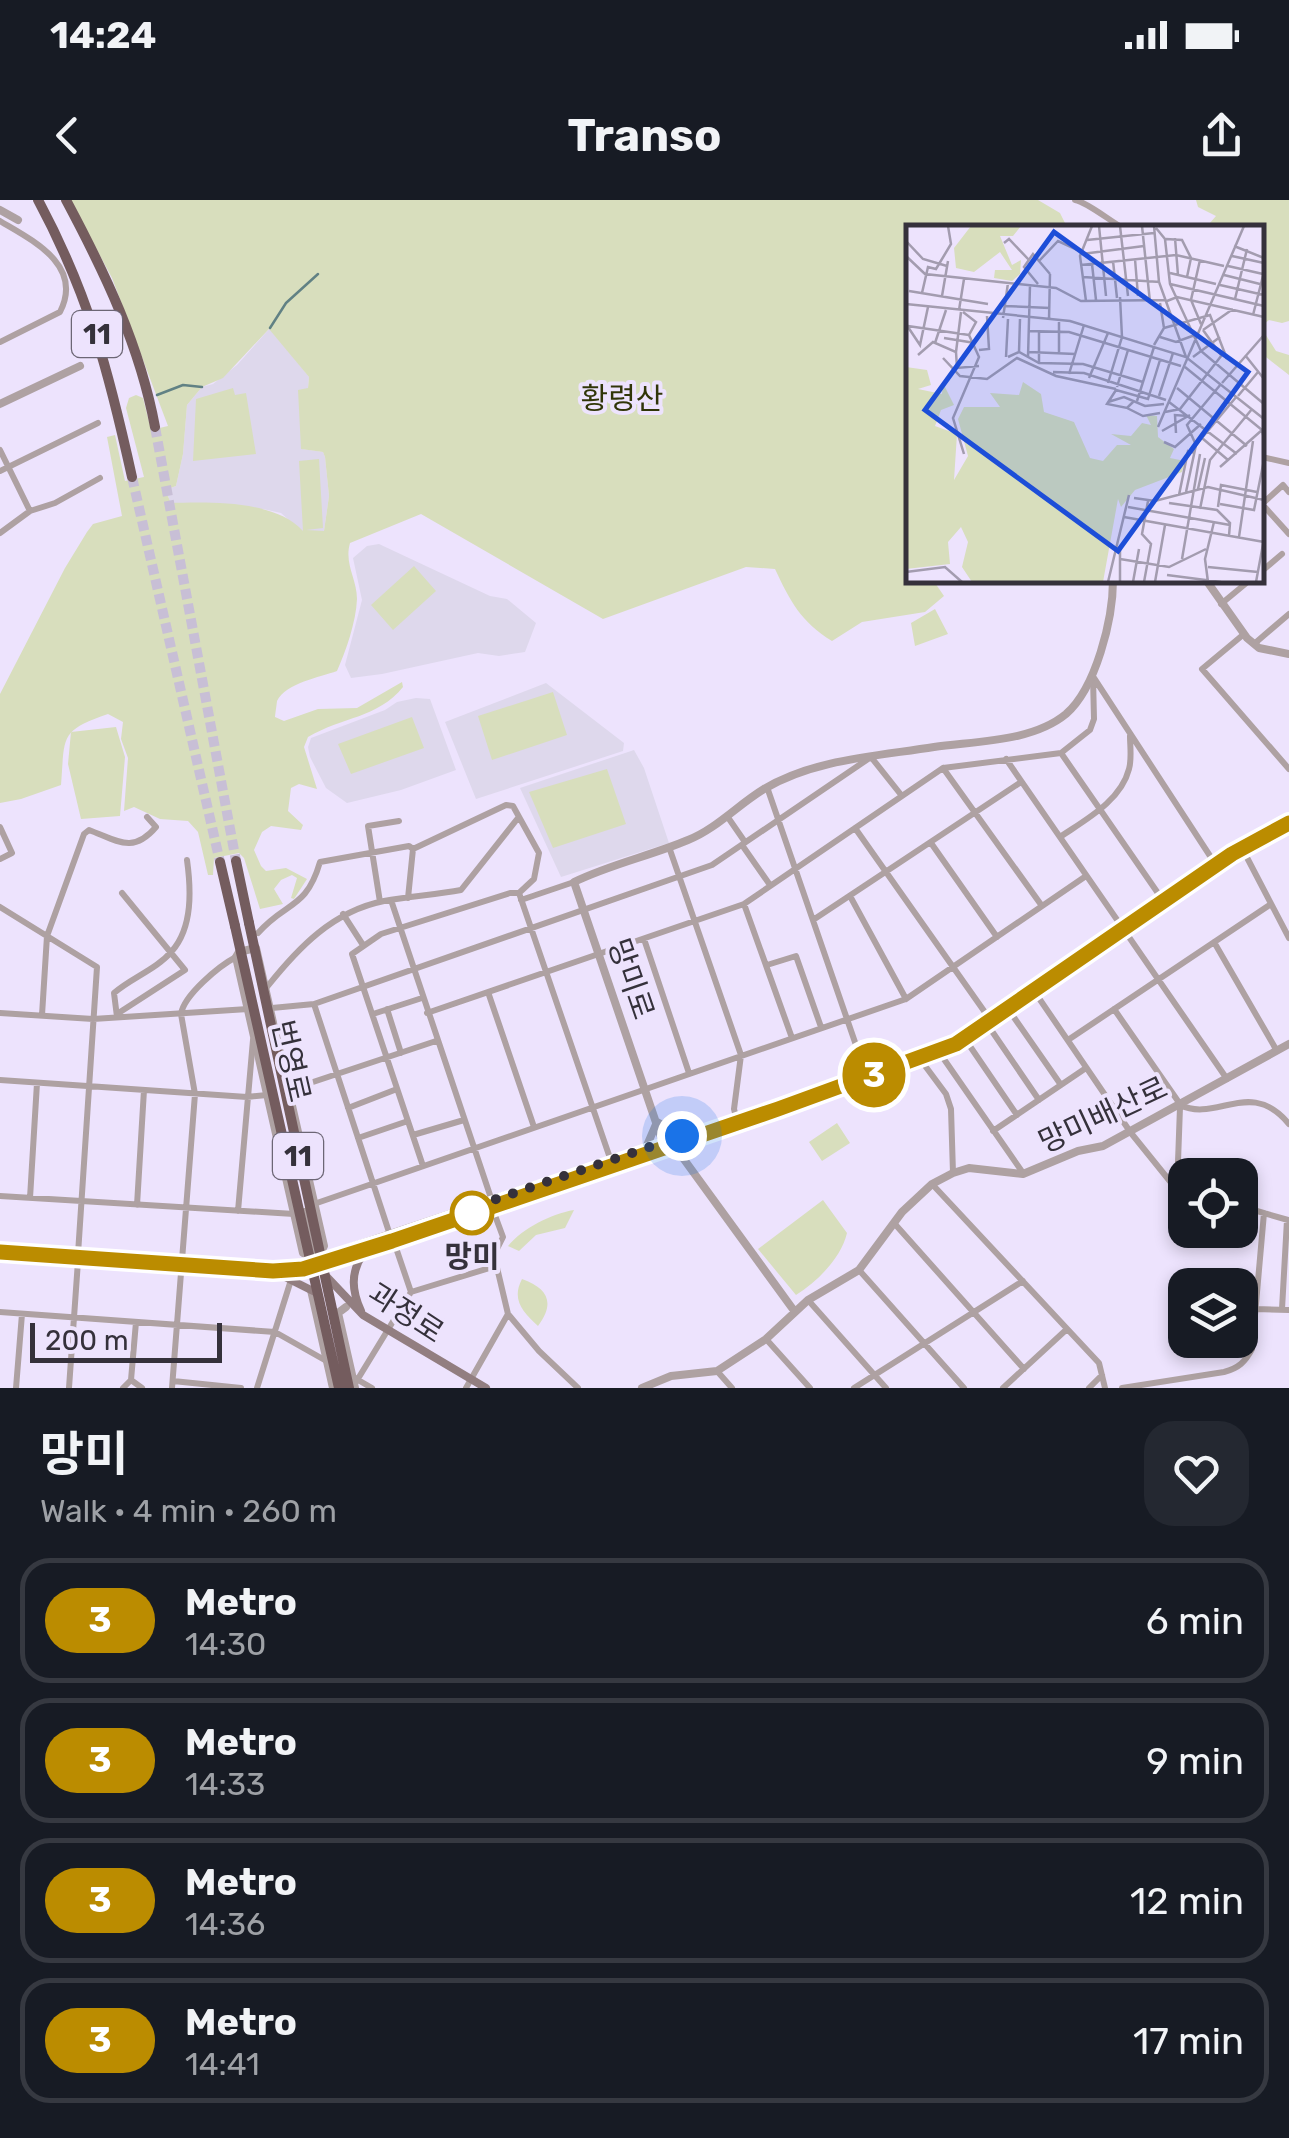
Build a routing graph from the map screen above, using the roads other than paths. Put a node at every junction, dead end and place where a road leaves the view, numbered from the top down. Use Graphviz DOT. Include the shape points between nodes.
graph roads {
  1 [pos="38,200"];
  2 [pos="66,200"];
  3 [pos="1075,200"];
  4 [pos="0,210"];
  5 [pos="0,220"];
  6 [pos="18,220"];
  7 [pos="1117,225"];
  8 [pos="0,342"];
  9 [pos="80,366"];
  10 [pos="0,404"];
  11 [pos="98,424"];
  12 [pos="156,427"];
  13 [pos="0,450"];
  14 [pos="1264,457"];
  15 [pos="1289,462"];
  16 [pos="8,467"];
  17 [pos="0,471"];
  18 [pos="132,477"];
  19 [pos="100,478"];
  20 [pos="1289,492"];
  21 [pos="1264,502"];
  22 [pos="1264,506"];
  23 [pos="30,511"];
  24 [pos="0,532"];
  25 [pos="1289,534"];
  26 [pos="1282,554"];
  27 [pos="1264,569"];
  28 [pos="1113,582"];
  29 [pos="1207,582"];
  30 [pos="1248,582"];
  31 [pos="1221,604"];
  32 [pos="1289,614"];
  33 [pos="1244,634"];
  34 [pos="1254,644"];
  35 [pos="1289,644"];
  36 [pos="1286,653"];
  37 [pos="1093,676"];
  38 [pos="1130,734"];
  39 [pos="1061,753"];
  40 [pos="872,757"];
  41 [pos="1006,760"];
  42 [pos="943,768"];
  43 [pos="1289,770"];
  44 [pos="1021,782"];
  45 [pos="766,788"];
  46 [pos="902,796"];
  47 [pos="1100,810"];
  48 [pos="976,813"];
  49 [pos="727,816"];
  50 [pos="147,817"];
  51 [pos="518,817"];
  52 [pos="778,820"];
  53 [pos="399,821"];
  54 [pos="1289,823"];
  55 [pos="0,827"];
  56 [pos="855,828"];
  57 [pos="1060,837"];
  58 [pos="744,843"];
  59 [pos="931,843"];
  60 [pos="669,847"];
  61 [pos="413,848"];
  62 [pos="1242,848"];
  63 [pos="371,853"];
  64 [pos="0,859"];
  65 [pos="187,860"];
  66 [pos="236,861"];
  67 [pos="220,862"];
  68 [pos="1214,862"];
  69 [pos="795,869"];
  70 [pos="886,872"];
  71 [pos="1086,876"];
  72 [pos="679,877"];
  73 [pos="574,882"];
  74 [pos="770,886"];
  75 [pos="122,893"];
  76 [pos="520,896"];
  77 [pos="850,896"];
  78 [pos="408,898"];
  79 [pos="1162,898"];
  80 [pos="390,900"];
  81 [pos="380,902"];
  82 [pos="744,904"];
  83 [pos="1271,904"];
  84 [pos="0,906"];
  85 [pos="1042,906"];
  86 [pos="584,910"];
  87 [pos="344,914"];
  88 [pos="813,920"];
  89 [pos="694,921"];
  90 [pos="530,926"];
  91 [pos="1122,926"];
  92 [pos="399,928"];
  93 [pos="258,933"];
  94 [pos="47,936"];
  95 [pos="997,937"];
  96 [pos="1289,938"];
  97 [pos="644,939"];
  98 [pos="1214,942"];
  99 [pos="363,946"];
  100 [pos="171,952"];
  101 [pos="598,955"];
  102 [pos="236,957"];
  103 [pos="767,966"];
  104 [pos="412,968"];
  105 [pos="952,968"];
  106 [pos="546,972"];
  107 [pos="1158,979"];
  108 [pos="267,986"];
  109 [pos="364,986"];
  110 [pos="1032,988"];
  111 [pos="488,992"];
  112 [pos="422,998"];
  113 [pos="906,999"];
  114 [pos="314,1004"];
  115 [pos="1006,1006"];
  116 [pos="272,1008"];
  117 [pos="248,1009"];
  118 [pos="387,1009"];
  119 [pos="1114,1009"];
  120 [pos="0,1012"];
  121 [pos="427,1013"];
  122 [pos="181,1014"];
  123 [pos="373,1014"];
  124 [pos="42,1016"];
  125 [pos="117,1016"];
  126 [pos="93,1019"];
  127 [pos="847,1019"];
  128 [pos="987,1020"];
  129 [pos="822,1028"];
  130 [pos="254,1034"];
  131 [pos="963,1036"];
  132 [pos="792,1038"];
  133 [pos="1068,1040"];
  134 [pos="436,1041"];
  135 [pos="1289,1044"];
  136 [pos="1277,1051"];
  137 [pos="939,1052"];
  138 [pos="401,1053"];
  139 [pos="742,1055"];
  140 [pos="387,1058"];
  141 [pos="920,1059"];
  142 [pos="1086,1068"];
  143 [pos="689,1073"];
  144 [pos="337,1074"];
  145 [pos="866,1077"];
  146 [pos="1227,1079"];
  147 [pos="0,1080"];
  148 [pos="38,1083"];
  149 [pos="1061,1085"];
  150 [pos="89,1087"];
  151 [pos="645,1088"];
  152 [pos="398,1089"];
  153 [pos="144,1090"];
  154 [pos="289,1090"];
  155 [pos="195,1094"];
  156 [pos="268,1095"];
  157 [pos="247,1097"];
  158 [pos="1039,1100"];
  159 [pos="1180,1105"];
  160 [pos="592,1107"];
  161 [pos="348,1108"];
  162 [pos="1017,1114"];
  163 [pos="464,1120"];
  164 [pos="408,1121"];
  165 [pos="737,1121"];
  166 [pos="657,1122"];
  167 [pos="1289,1124"];
  168 [pos="534,1127"];
  169 [pos="716,1128"];
  170 [pos="993,1131"];
  171 [pos="1131,1133"];
  172 [pos="413,1135"];
  173 [pos="682,1136"];
  174 [pos="358,1138"];
  175 [pos="663,1143"];
  176 [pos="474,1148"];
  177 [pos="644,1150"];
  178 [pos="672,1150"];
  179 [pos="1181,1158"];
  180 [pos="610,1161"];
  181 [pos="423,1166"];
  182 [pos="953,1172"];
  183 [pos="1023,1174"];
  184 [pos="1168,1176"];
  185 [pos="373,1184"];
  186 [pos="932,1184"];
  187 [pos="0,1196"];
  188 [pos="30,1198"];
  189 [pos="82,1201"];
  190 [pos="137,1204"];
  191 [pos="314,1204"];
  192 [pos="492,1205"];
  193 [pos="187,1208"];
  194 [pos="238,1211"];
  195 [pos="1258,1211"];
  196 [pos="1264,1213"];
  197 [pos="294,1214"];
  198 [pos="1288,1220"];
  199 [pos="894,1223"];
  200 [pos="392,1239"];
  201 [pos="365,1252"];
  202 [pos="0,1253"];
  203 [pos="78,1257"];
  204 [pos="319,1264"];
  205 [pos="496,1266"];
  206 [pos="183,1267"];
  207 [pos="859,1270"];
  208 [pos="281,1276"];
  209 [pos="291,1280"];
  210 [pos="1023,1281"];
  211 [pos="1258,1285"];
  212 [pos="311,1290"];
  213 [pos="410,1292"];
  214 [pos="808,1300"];
  215 [pos="346,1307"];
  216 [pos="1258,1309"];
  217 [pos="1286,1309"];
  218 [pos="0,1312"];
  219 [pos="795,1312"];
  220 [pos="973,1312"];
  221 [pos="22,1314"];
  222 [pos="508,1314"];
  223 [pos="363,1315"];
  224 [pos="73,1318"];
  225 [pos="136,1322"];
  226 [pos="178,1325"];
  227 [pos="1068,1329"];
  228 [pos="389,1330"];
  229 [pos="274,1332"];
  230 [pos="766,1339"];
  231 [pos="924,1343"];
  232 [pos="1245,1358"];
  233 [pos="328,1362"];
  234 [pos="1024,1369"];
  235 [pos="717,1371"];
  236 [pos="874,1375"];
  237 [pos="1102,1375"];
  238 [pos="131,1380"];
  239 [pos="353,1384"];
  240 [pos="468,1384"];
  241 [pos="172,1385"];
  242 [pos="654,1386"];
  243 [pos="16,1388"];
  244 [pos="69,1388"];
  245 [pos="124,1388"];
  246 [pos="142,1388"];
  247 [pos="242,1388"];
  248 [pos="257,1388"];
  249 [pos="336,1388"];
  250 [pos="372,1388"];
  251 [pos="486,1388"];
  252 [pos="578,1388"];
  253 [pos="642,1388"];
  254 [pos="732,1388"];
  255 [pos="810,1388"];
  256 [pos="854,1388"];
  257 [pos="886,1388"];
  258 [pos="964,1388"];
  259 [pos="1003,1388"];
  260 [pos="1089,1388"];
  261 [pos="1104,1388"];
  262 [pos="1122,1388"];
  1 -- 18 [label="highway, 11" via="90,312"];
  2 -- 12 [label="highway, 11" via="120,309"];
  3 -- 7 [label="street"];
  4 -- 6 [label="street"];
  5 -- 8 [label="street" via="41,244 66,286 60,312"];
  9 -- 10 [label="street"];
  11 -- 16 [label="street"];
  13 -- 16 [label="street"];
  14 -- 15 [label="street"];
  16 -- 17 [label="street"];
  16 -- 23 [label="street"];
  19 -- 23 [label="street"];
  20 -- 21 [label="street" via="1284,486"];
  22 -- 25 [label="street"];
  23 -- 24 [label="street"];
  26 -- 27 [label="street"];
  28 -- 37 [label="street"];
  29 -- 31 [label="street"];
  30 -- 31 [label="street"];
  31 -- 33 [label="street"];
  32 -- 34 [label="street"];
  33 -- 34 [label="street"];
  33 -- 43 [label="street" via="1202,669"];
  34 -- 36 [label="street"];
  35 -- 36 [label="street"];
  37 -- 38 [label="street"];
  37 -- 39 [label="street" via="1090,730"];
  37 -- 40 [label="street" via="1064,715 1030,732"];
  38 -- 47 [label="street" via="1129,770"];
  38 -- 68 [label="street"];
  39 -- 41 [label="street"];
  39 -- 47 [label="street"];
  40 -- 45 [label="street"];
  40 -- 46 [label="street"];
  40 -- 52 [label="street"];
  41 -- 42 [label="street"];
  41 -- 44 [label="street"];
  42 -- 46 [label="street"];
  42 -- 48 [label="street"];
  44 -- 48 [label="street"];
  44 -- 57 [label="street"];
  45 -- 49 [label="street"];
  45 -- 52 [label="street"];
  46 -- 56 [label="street"];
  47 -- 57 [label="street"];
  47 -- 79 [label="street"];
  48 -- 59 [label="street"];
  48 -- 85 [label="street"];
  49 -- 58 [label="street"];
  49 -- 60 [label="street"];
  50 -- 94 [label="street" via="156,827 136,844 84,834"];
  51 -- 61 [label="street" via="506,805"];
  51 -- 76 [label="street" via="539,853 534,878"];
  51 -- 78 [label="street" via="461,890"];
  52 -- 58 [label="street"];
  52 -- 69 [label="street"];
  53 -- 63 [label="street" via="368,826"];
  54 -- 62 [label="main road"];
  55 -- 64 [label="street" via="12,853"];
  56 -- 69 [label="street"];
  56 -- 70 [label="street"];
  57 -- 71 [label="street"];
  58 -- 72 [label="street"];
  58 -- 74 [label="street"];
  59 -- 70 [label="street"];
  59 -- 95 [label="street"];
  60 -- 72 [label="street"];
  60 -- 73 [label="street"];
  61 -- 63 [label="street"];
  61 -- 78 [label="street"];
  62 -- 68 [label="main road"];
  62 -- 83 [label="street"];
  63 -- 81 [label="street"];
  63 -- 93 [label="street" via="320,862 313,886"];
  65 -- 100 [label="street" via="186,920"];
  66 -- 239 [label="highway, 번영로 / 11, bridge"];
  67 -- 249 [label="highway, 번영로 / 11, bridge"];
  68 -- 79 [label="main road"];
  69 -- 74 [label="street"];
  69 -- 88 [label="street"];
  70 -- 77 [label="street"];
  70 -- 105 [label="street"];
  71 -- 85 [label="street"];
  71 -- 91 [label="street"];
  72 -- 86 [label="street"];
  72 -- 89 [label="street"];
  73 -- 76 [label="street"];
  73 -- 86 [label="street, 망미로"];
  74 -- 82 [label="street"];
  75 -- 100 [label="street"];
  76 -- 90 [label="street"];
  76 -- 92 [label="street" via="510,892"];
  77 -- 88 [label="street"];
  77 -- 113 [label="street"];
  78 -- 80 [label="street"];
  79 -- 91 [label="main road"];
  80 -- 81 [label="street"];
  80 -- 92 [label="street"];
  81 -- 87 [label="street"];
  82 -- 89 [label="street"];
  82 -- 103 [label="street"];
  83 -- 96 [label="street"];
  83 -- 98 [label="street"];
  84 -- 94 [label="street"];
  85 -- 95 [label="street"];
  86 -- 90 [label="street"];
  86 -- 101 [label="street, 망미로"];
  87 -- 99 [label="street"];
  87 -- 108 [label="street" via="296,951"];
  88 -- 127 [label="street"];
  89 -- 97 [label="street"];
  89 -- 139 [label="street"];
  90 -- 104 [label="street"];
  90 -- 106 [label="street"];
  91 -- 107 [label="street"];
  91 -- 110 [label="main road"];
  92 -- 99 [label="street"];
  92 -- 104 [label="street"];
  94 -- 124 [label="street"];
  94 -- 126 [label="street" via="96,967"];
  95 -- 105 [label="street"];
  97 -- 101 [label="street"];
  97 -- 143 [label="street"];
  98 -- 107 [label="street"];
  98 -- 136 [label="street"];
  99 -- 109 [label="street" via="352,954"];
  100 -- 125 [label="street" via="117,990"];
  100 -- 125 [label="street" via="185,970"];
  101 -- 106 [label="street"];
  101 -- 151 [label="street, 망미로"];
  102 -- 108 [label="street" via="256,948"];
  102 -- 117 [label="street"];
  102 -- 122 [label="street" via="216,967 182,1004"];
  103 -- 129 [label="street" via="796,956"];
  103 -- 132 [label="street"];
  104 -- 109 [label="street"];
  104 -- 112 [label="street"];
  105 -- 113 [label="street"];
  105 -- 128 [label="street"];
  106 -- 111 [label="street"];
  106 -- 160 [label="street"];
  107 -- 119 [label="street"];
  107 -- 146 [label="street"];
  108 -- 116 [label="street"];
  109 -- 114 [label="street"];
  109 -- 123 [label="street"];
  110 -- 115 [label="main road"];
  110 -- 133 [label="street"];
  111 -- 121 [label="street"];
  111 -- 168 [label="street"];
  112 -- 118 [label="street"];
  112 -- 121 [label="street"];
  113 -- 127 [label="street"];
  114 -- 116 [label="street"];
  114 -- 144 [label="street"];
  115 -- 128 [label="main road"];
  115 -- 149 [label="street"];
  116 -- 154 [label="street"];
  117 -- 122 [label="street"];
  117 -- 130 [label="street"];
  118 -- 123 [label="street"];
  118 -- 138 [label="street"];
  119 -- 133 [label="street"];
  119 -- 159 [label="street"];
  120 -- 124 [label="street"];
  121 -- 134 [label="street"];
  122 -- 125 [label="street"];
  122 -- 155 [label="street"];
  123 -- 140 [label="street"];
  124 -- 126 [label="street"];
  125 -- 126 [label="street"];
  126 -- 150 [label="street"];
  127 -- 129 [label="street"];
  127 -- 145 [label="street"];
  128 -- 131 [label="main road"];
  128 -- 158 [label="street"];
  129 -- 132 [label="street"];
  130 -- 156 [label="street"];
  130 -- 157 [label="street"];
  131 -- 137 [label="main road"];
  131 -- 162 [label="street"];
  132 -- 139 [label="street"];
  133 -- 142 [label="street"];
  134 -- 138 [label="street"];
  134 -- 163 [label="street"];
  135 -- 136 [label="street, 망미배산로"];
  136 -- 146 [label="street, 망미배산로"];
  137 -- 141 [label="main road"];
  137 -- 170 [label="street"];
  138 -- 140 [label="street"];
  139 -- 143 [label="street"];
  139 -- 165 [label="street"];
  140 -- 144 [label="street"];
  140 -- 152 [label="street"];
  141 -- 145 [label="main road"];
  141 -- 182 [label="street" via="951,1109"];
  142 -- 149 [label="street"];
  142 -- 171 [label="street"];
  143 -- 151 [label="street"];
  144 -- 154 [label="street"];
  144 -- 161 [label="street"];
  145 -- 165 [label="main road"];
  146 -- 159 [label="street, 망미배산로"];
  147 -- 148 [label="street"];
  148 -- 150 [label="street"];
  148 -- 188 [label="street"];
  149 -- 158 [label="street"];
  150 -- 153 [label="street"];
  150 -- 189 [label="street"];
  151 -- 160 [label="street"];
  151 -- 166 [label="street, 망미로"];
  152 -- 161 [label="street"];
  152 -- 164 [label="street"];
  153 -- 155 [label="street"];
  153 -- 190 [label="street"];
  154 -- 191 [label="street"];
  155 -- 157 [label="street"];
  155 -- 193 [label="street"];
  156 -- 157 [label="street"];
  156 -- 197 [label="street"];
  157 -- 194 [label="street"];
  158 -- 162 [label="street"];
  159 -- 167 [label="street" via="1261,1104"];
  159 -- 171 [label="street, 망미배산로"];
  159 -- 179 [label="street"];
  160 -- 168 [label="street"];
  160 -- 180 [label="street"];
  161 -- 174 [label="street"];
  162 -- 170 [label="street"];
  163 -- 172 [label="street"];
  163 -- 176 [label="street"];
  164 -- 172 [label="street"];
  164 -- 174 [label="street"];
  165 -- 169 [label="main road"];
  166 -- 173 [label="street"];
  166 -- 175 [label="street, 망미로"];
  166 -- 177 [label="street"];
  168 -- 176 [label="street"];
  169 -- 173 [label="main road"];
  169 -- 178 [label="main road"];
  170 -- 183 [label="street"];
  171 -- 183 [label="street, 망미배산로"];
  171 -- 184 [label="street"];
  172 -- 181 [label="street"];
  173 -- 175 [label="main road"];
  174 -- 185 [label="street"];
  175 -- 177 [label="main road"];
  175 -- 178 [label="street"];
  176 -- 181 [label="street"];
  176 -- 192 [label="street"];
  177 -- 180 [label="main road"];
  178 -- 192 [label="main road"];
  178 -- 219 [label="street"];
  180 -- 192 [label="main road"];
  181 -- 185 [label="street"];
  182 -- 183 [label="street, 망미배산로"];
  182 -- 186 [label="street, 망미배산로"];
  185 -- 191 [label="street"];
  185 -- 200 [label="street"];
  186 -- 199 [label="street, 망미배산로"];
  186 -- 210 [label="street"];
  187 -- 188 [label="street"];
  188 -- 189 [label="street"];
  189 -- 190 [label="street"];
  189 -- 203 [label="street"];
  190 -- 193 [label="street"];
  191 -- 204 [label="street" via="324,1246"];
  192 -- 200 [label="main road"];
  192 -- 205 [label="street" via="503,1236"];
  193 -- 194 [label="street"];
  193 -- 206 [label="street"];
  194 -- 197 [label="street"];
  195 -- 196 [label="street"];
  196 -- 198 [label="street"];
  196 -- 211 [label="street"];
  197 -- 204 [label="street" via="304,1252"];
  198 -- 217 [label="street"];
  199 -- 207 [label="street, 망미배산로"];
  199 -- 220 [label="street"];
  200 -- 201 [label="main road"];
  200 -- 204 [label="main road"];
  200 -- 213 [label="street"];
  201 -- 204 [label="main road"];
  201 -- 223 [label="main road" via="354,1270"];
  202 -- 203 [label="main road"];
  203 -- 206 [label="main road"];
  203 -- 224 [label="street"];
  204 -- 206 [label="main road"];
  204 -- 208 [label="main road"];
  204 -- 223 [label="main road, 과정로"];
  205 -- 213 [label="street"];
  205 -- 222 [label="street"];
  206 -- 208 [label="main road"];
  206 -- 226 [label="street"];
  207 -- 214 [label="street, 망미배산로"];
  207 -- 231 [label="street"];
  208 -- 209 [label="main road"];
  209 -- 212 [label="main road"];
  209 -- 229 [label="street"];
  210 -- 220 [label="street"];
  210 -- 227 [label="street"];
  212 -- 215 [label="main road"];
  212 -- 233 [label="street"];
  213 -- 228 [label="street"];
  214 -- 219 [label="street, 망미배산로"];
  214 -- 236 [label="street"];
  215 -- 223 [label="main road"];
  215 -- 239 [label="street" via="338,1312"];
  216 -- 217 [label="street"];
  218 -- 221 [label="street"];
  219 -- 230 [label="street, 망미배산로"];
  220 -- 231 [label="street"];
  220 -- 234 [label="street"];
  221 -- 224 [label="street"];
  221 -- 243 [label="street"];
  222 -- 240 [label="street"];
  222 -- 252 [label="street"];
  223 -- 228 [label="main road, 과정로"];
  224 -- 225 [label="street"];
  224 -- 244 [label="street"];
  225 -- 226 [label="street"];
  225 -- 238 [label="street"];
  226 -- 229 [label="street"];
  226 -- 241 [label="street"];
  227 -- 234 [label="street"];
  227 -- 237 [label="street"];
  228 -- 239 [label="street"];
  228 -- 240 [label="main road, 과정로"];
  229 -- 233 [label="street"];
  229 -- 248 [label="street"];
  230 -- 235 [label="street, 망미배산로"];
  230 -- 255 [label="street"];
  231 -- 236 [label="street"];
  231 -- 258 [label="street"];
  232 -- 262 [label="street" via="1237,1368"];
  233 -- 239 [label="street"];
  233 -- 249 [label="street"];
  234 -- 259 [label="street"];
  235 -- 242 [label="street, 망미배산로"];
  235 -- 254 [label="street"];
  236 -- 256 [label="street"];
  236 -- 257 [label="street"];
  237 -- 260 [label="street"];
  237 -- 261 [label="street"];
  238 -- 245 [label="street"];
  238 -- 246 [label="street"];
  239 -- 250 [label="street"];
  240 -- 251 [label="main road, 과정로"];
  241 -- 247 [label="street"];
  242 -- 253 [label="street, 망미배산로"];
}
